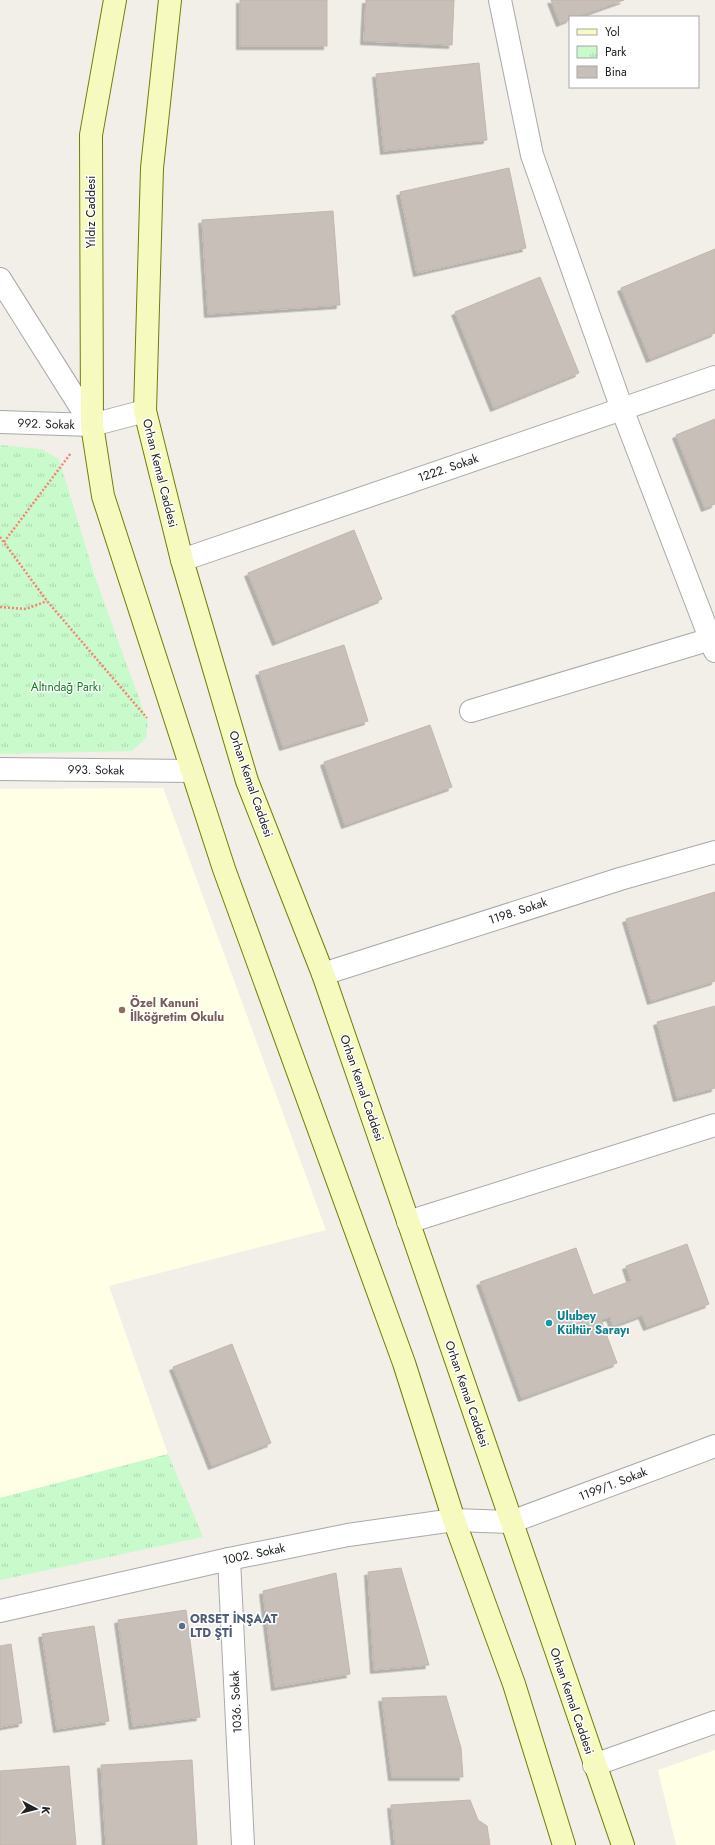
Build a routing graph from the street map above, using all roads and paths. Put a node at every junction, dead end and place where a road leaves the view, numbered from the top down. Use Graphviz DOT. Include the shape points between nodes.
graph roads {
  1 [pos="115,0"];
  2 [pos="170,0"];
  3 [pos="500,0"];
  4 [pos="0,279"];
  5 [pos="715,377"];
  6 [pos="622,409"];
  7 [pos="145,411"];
  8 [pos="0,422"];
  9 [pos="92,426"];
  10 [pos="0,537"];
  11 [pos="4,542"];
  12 [pos="182,560"];
  13 [pos="46,601"];
  14 [pos="0,607"];
  15 [pos="713,645"];
  16 [pos="472,711"];
  17 [pos="152,724"];
  18 [pos="0,769"];
  19 [pos="192,771"];
  20 [pos="715,852"];
  21 [pos="323,974"];
  22 [pos="715,1125"];
  23 [pos="408,1222"];
  24 [pos="715,1446"];
  25 [pos="454,1520"];
  26 [pos="511,1522"];
  27 [pos="229,1559"];
  28 [pos="0,1611"];
  29 [pos="715,1722"];
  30 [pos="594,1765"];
  31 [pos="243,1845"];
  32 [pos="564,1845"];
  33 [pos="622,1845"];
  1 -- 9 [label="main road, Yıldız Caddesi" via="91,135"];
  2 -- 7 [label="main road" via="152,168"];
  3 -- 6 [label="street" via="532,155"];
  4 -- 9 [label="street"];
  5 -- 6 [label="street, 1222. Sokak"];
  6 -- 12 [label="street, 1222. Sokak"];
  6 -- 15 [label="street"];
  7 -- 9 [label="street, Orhan Kemal Caddesi"];
  7 -- 12 [label="main road, Orhan Kemal Caddesi"];
  8 -- 9 [label="street, 992. Sokak"];
  9 -- 11 [label="path"];
  9 -- 19 [label="main road" via="103,496"];
  10 -- 11 [label="path"];
  11 -- 13 [label="path"];
  12 -- 21 [label="main road, Orhan Kemal Caddesi" via="247,781"];
  13 -- 14 [label="path" via="26,609"];
  13 -- 17 [label="path"];
  15 -- 16 [label="street"];
  18 -- 19 [label="street, 993. Sokak"];
  19 -- 25 [label="main road" via="224,869 404,1363"];
  20 -- 21 [label="street, 1198. Sokak" via="620,879"];
  21 -- 23 [label="main road, Orhan Kemal Caddesi"];
  22 -- 23 [label="street"];
  23 -- 26 [label="main road, Orhan Kemal Caddesi"];
  24 -- 26 [label="street, 1199/1. Sokak"];
  25 -- 26 [label="street, 1002. Sokak"];
  25 -- 27 [label="street, 1002. Sokak" via="348,1535"];
  25 -- 32 [label="main road" via="514,1684"];
  26 -- 30 [label="main road, Orhan Kemal Caddesi"];
  27 -- 28 [label="street, 1002. Sokak"];
  27 -- 31 [label="street, 1036. Sokak"];
  29 -- 30 [label="street"];
  30 -- 33 [label="main road, Orhan Kemal Caddesi"];
}
